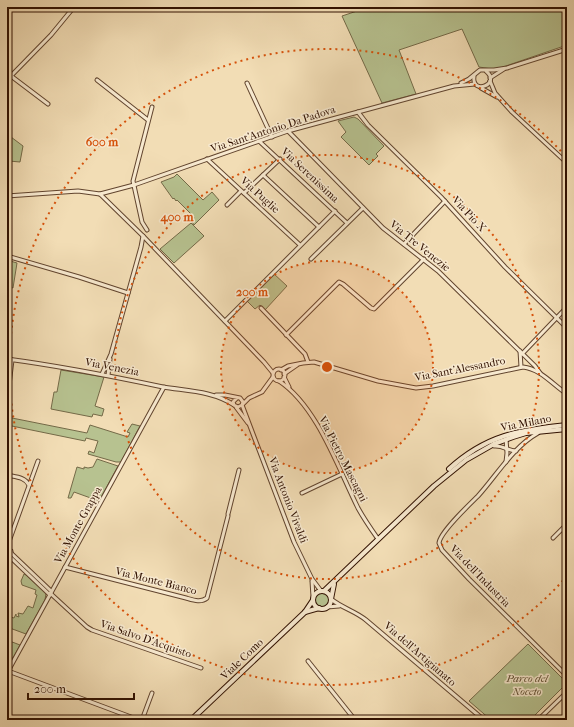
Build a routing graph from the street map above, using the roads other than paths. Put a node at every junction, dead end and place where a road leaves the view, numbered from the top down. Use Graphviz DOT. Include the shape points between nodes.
graph roads {
  1 [pos="74,7"];
  2 [pos="567,48"];
  3 [pos="507,68"];
  4 [pos="486,71"];
  5 [pos="11,76"];
  6 [pos="474,76"];
  7 [pos="490,79"];
  8 [pos="7,80"];
  9 [pos="97,80"];
  10 [pos="247,83"];
  11 [pos="475,84"];
  12 [pos="454,86"];
  13 [pos="480,87"];
  14 [pos="500,99"];
  15 [pos="48,104"];
  16 [pos="152,107"];
  17 [pos="358,112"];
  18 [pos="148,120"];
  19 [pos="288,131"];
  20 [pos="272,137"];
  21 [pos="259,141"];
  22 [pos="280,159"];
  23 [pos="207,160"];
  24 [pos="567,163"];
  25 [pos="263,175"];
  26 [pos="134,185"];
  27 [pos="243,192"];
  28 [pos="100,194"];
  29 [pos="7,196"];
  30 [pos="445,201"];
  31 [pos="226,205"];
  32 [pos="363,208"];
  33 [pos="335,212"];
  34 [pos="347,223"];
  35 [pos="319,227"];
  36 [pos="147,230"];
  37 [pos="143,236"];
  38 [pos="148,241"];
  39 [pos="404,244"];
  40 [pos="300,245"];
  41 [pos="141,247"];
  42 [pos="7,256"];
  43 [pos="311,259"];
  44 [pos="424,259"];
  45 [pos="128,293"];
  46 [pos="567,307"];
  47 [pos="260,308"];
  48 [pos="557,318"];
  49 [pos="225,321"];
  50 [pos="567,328"];
  51 [pos="286,335"];
  52 [pos="521,353"];
  53 [pos="110,354"];
  54 [pos="527,358"];
  55 [pos="7,359"];
  56 [pos="12,360"];
  57 [pos="264,362"];
  58 [pos="308,362"];
  59 [pos="303,363"];
  60 [pos="522,367"];
  61 [pos="279,369"];
  62 [pos="102,374"];
  63 [pos="540,374"];
  64 [pos="108,375"];
  65 [pos="284,375"];
  66 [pos="275,378"];
  67 [pos="164,387"];
  68 [pos="290,389"];
  69 [pos="567,394"];
  70 [pos="213,395"];
  71 [pos="238,398"];
  72 [pos="249,398"];
  73 [pos="7,402"];
  74 [pos="242,405"];
  75 [pos="235,406"];
  76 [pos="567,425"];
  77 [pos="251,426"];
  78 [pos="567,429"];
  79 [pos="522,432"];
  80 [pos="540,432"];
  81 [pos="506,439"];
  82 [pos="525,442"];
  83 [pos="488,447"];
  84 [pos="506,448"];
  85 [pos="516,451"];
  86 [pos="38,461"];
  87 [pos="506,462"];
  88 [pos="239,470"];
  89 [pos="342,474"];
  90 [pos="7,476"];
  91 [pos="29,485"];
  92 [pos="434,486"];
  93 [pos="302,493"];
  94 [pos="567,524"];
  95 [pos="553,538"];
  96 [pos="378,539"];
  97 [pos="9,550"];
  98 [pos="9,557"];
  99 [pos="65,567"];
  100 [pos="312,579"];
  101 [pos="335,582"];
  102 [pos="323,591"];
  103 [pos="51,593"];
  104 [pos="313,598"];
  105 [pos="331,599"];
  106 [pos="327,606"];
  107 [pos="341,606"];
  108 [pos="319,608"];
  109 [pos="305,612"];
  110 [pos="308,661"];
  111 [pos="201,668"];
  112 [pos="7,672"];
  113 [pos="567,676"];
  114 [pos="567,692"];
  115 [pos="152,693"];
  116 [pos="141,720"];
  117 [pos="191,720"];
  118 [pos="355,720"];
  119 [pos="484,720"];
  120 [pos="538,720"];
  1 -- 5 [label="street"];
  2 -- 3 [label="street"];
  3 -- 4 [label="street"];
  3 -- 7 [label="street"];
  4 -- 6 [label="street" via="477,71"];
  4 -- 7 [label="street"];
  5 -- 8 [label="street"];
  5 -- 15 [label="street"];
  6 -- 11 [label="street"];
  6 -- 12 [label="street, Via Sant'Antonio Da Padova"];
  7 -- 13 [label="street" via="486,86"];
  7 -- 14 [label="street"];
  9 -- 18 [label="street"];
  10 -- 20 [label="street"];
  11 -- 12 [label="street, Via Sant'Antonio Da Padova"];
  11 -- 13 [label="street"];
  12 -- 17 [label="street, Via Sant'Antonio Da Padova"];
  13 -- 14 [label="street"];
  14 -- 24 [label="street"];
  16 -- 18 [label="street"];
  17 -- 19 [label="street, Via Sant'Antonio Da Padova"];
  17 -- 30 [label="street, Via Pio X"];
  18 -- 26 [label="street"];
  19 -- 20 [label="street, Via Sant'Antonio Da Padova"];
  19 -- 32 [label="street, Via Tre Venezie"];
  20 -- 21 [label="street, Via Sant'Antonio Da Padova"];
  21 -- 22 [label="street, Via Serenissima"];
  21 -- 23 [label="street, Via Sant'Antonio Da Padova"];
  22 -- 25 [label="street"];
  22 -- 33 [label="street, Via Serenissima"];
  23 -- 26 [label="street, Via Sant'Antonio Da Padova"];
  23 -- 27 [label="street, Via Puglie"];
  25 -- 27 [label="street"];
  25 -- 35 [label="street"];
  26 -- 28 [label="street, Via Sant'Antonio Da Padova"];
  26 -- 36 [label="street" via="142,222"];
  27 -- 31 [label="street"];
  27 -- 40 [label="street, Via Puglie"];
  28 -- 29 [label="street" via="81,191"];
  28 -- 37 [label="street"];
  30 -- 39 [label="street"];
  30 -- 48 [label="street, Via Pio X" via="505,267"];
  32 -- 34 [label="street"];
  32 -- 39 [label="street, Via Tre Venezie"];
  33 -- 34 [label="street, Via Serenissima"];
  33 -- 35 [label="street"];
  34 -- 43 [label="street"];
  35 -- 40 [label="street"];
  37 -- 38 [label="street"];
  37 -- 41 [label="street"];
  38 -- 41 [label="street"];
  38 -- 49 [label="street"];
  39 -- 44 [label="street, Via Tre Venezie"];
  40 -- 49 [label="street"];
  41 -- 45 [label="street"];
  42 -- 45 [label="street"];
  44 -- 51 [label="street" via="374,309 342,283 338,283"];
  44 -- 52 [label="street, Via Tre Venezie"];
  45 -- 53 [label="street"];
  46 -- 48 [label="street"];
  47 -- 51 [label="street"];
  48 -- 50 [label="street, Via Pio X"];
  48 -- 52 [label="street"];
  49 -- 57 [label="street"];
  51 -- 58 [label="street" via="306,355"];
  52 -- 54 [label="street, Via Tre Venezie"];
  52 -- 60 [label="street"];
  53 -- 62 [label="street"];
  53 -- 64 [label="street"];
  54 -- 60 [label="street" via="527,364"];
  54 -- 63 [label="street, Via Tre Venezie"];
  55 -- 56 [label="street, Via Venezia"];
  56 -- 62 [label="street, Via Venezia"];
  56 -- 73 [label="street"];
  57 -- 61 [label="street"];
  57 -- 66 [label="street"];
  58 -- 59 [label="street, Via Sant'Alessandro"];
  58 -- 60 [label="street, Via Sant'Alessandro" via="416,388"];
  59 -- 61 [label="street, Via Sant'Alessandro"];
  59 -- 65 [label="street, Via Sant'Alessandro"];
  60 -- 63 [label="street"];
  61 -- 65 [label="street, Via Pietro Mascagni"];
  61 -- 66 [label="street"];
  62 -- 64 [label="street, Via Venezia"];
  63 -- 69 [label="street"];
  64 -- 67 [label="street, Via Venezia"];
  65 -- 66 [label="street, Via Sant'Alessandro"];
  65 -- 68 [label="street, Via Pietro Mascagni"];
  66 -- 68 [label="street, Via Pietro Mascagni"];
  66 -- 72 [label="street" via="259,394"];
  67 -- 70 [label="street, Via Venezia"];
  67 -- 99 [label="street, Via Monte Grappa"];
  68 -- 89 [label="street, Via Pietro Mascagni" via="322,432"];
  70 -- 71 [label="street, Via Venezia"];
  70 -- 75 [label="street, Via Venezia"];
  71 -- 72 [label="street, Via Venezia"];
  71 -- 74 [label="street" via="242,400"];
  71 -- 75 [label="street" via="233,402"];
  72 -- 74 [label="street"];
  74 -- 75 [label="street"];
  74 -- 77 [label="street, Via Antonio Vivaldi"];
  75 -- 77 [label="street"];
  76 -- 79 [label="main road, Via Milano"];
  77 -- 100 [label="street, Via Antonio Vivaldi" via="294,542"];
  78 -- 80 [label="main road, Via Milano"];
  79 -- 80 [label="main road, Via Milano"];
  79 -- 81 [label="main road, Via Milano"];
  79 -- 81 [label="street"];
  79 -- 82 [label="street"];
  79 -- 92 [label="main road, Via Milano" via="497,438 473,451"];
  80 -- 82 [label="street"];
  81 -- 83 [label="main road, Via Milano"];
  81 -- 84 [label="street"];
  82 -- 85 [label="street"];
  83 -- 84 [label="street" via="498,445"];
  83 -- 92 [label="main road, Via Milano" via="462,462"];
  84 -- 85 [label="street"];
  84 -- 87 [label="street"];
  85 -- 87 [label="street"];
  86 -- 91 [label="street"];
  87 -- 113 [label="street, Via dell'Industria" via="444,533 439,545 469,579"];
  88 -- 99 [label="street, Via Monte Bianco" via="205,601"];
  89 -- 93 [label="street"];
  89 -- 96 [label="street, Via Pietro Mascagni" via="358,509"];
  90 -- 91 [label="street" via="24,479"];
  91 -- 97 [label="street" via="9,542"];
  92 -- 96 [label="main road, Via Milano"];
  94 -- 95 [label="street"];
  96 -- 101 [label="main road, Via Milano"];
  97 -- 98 [label="street"];
  97 -- 103 [label="street, Via Salvo D'Acquisto"];
  98 -- 103 [label="street, Via Salvo D'Acquisto"];
  99 -- 103 [label="street, Via Monte Grappa"];
  100 -- 102 [label="street"];
  100 -- 104 [label="street"];
  101 -- 102 [label="main road, Via Milano"];
  101 -- 105 [label="main road"];
  102 -- 104 [label="main road" via="318,592"];
  102 -- 105 [label="main road" via="328,593"];
  103 -- 111 [label="street, Via Salvo D'Acquisto" via="92,630"];
  103 -- 112 [label="street, Via Monte Grappa"];
  104 -- 108 [label="main road"];
  104 -- 109 [label="main road"];
  105 -- 106 [label="main road"];
  105 -- 107 [label="street, Via dell'Artigianato"];
  106 -- 107 [label="street, Via dell'Artigianato"];
  106 -- 108 [label="main road"];
  107 -- 119 [label="street, Via dell'Artigianato" via="368,621"];
  108 -- 109 [label="main road"];
  109 -- 117 [label="main road, Viale Como"];
  110 -- 118 [label="street"];
  112 -- 116 [label="street"];
  114 -- 120 [label="street"];
  115 -- 116 [label="street"];
}
